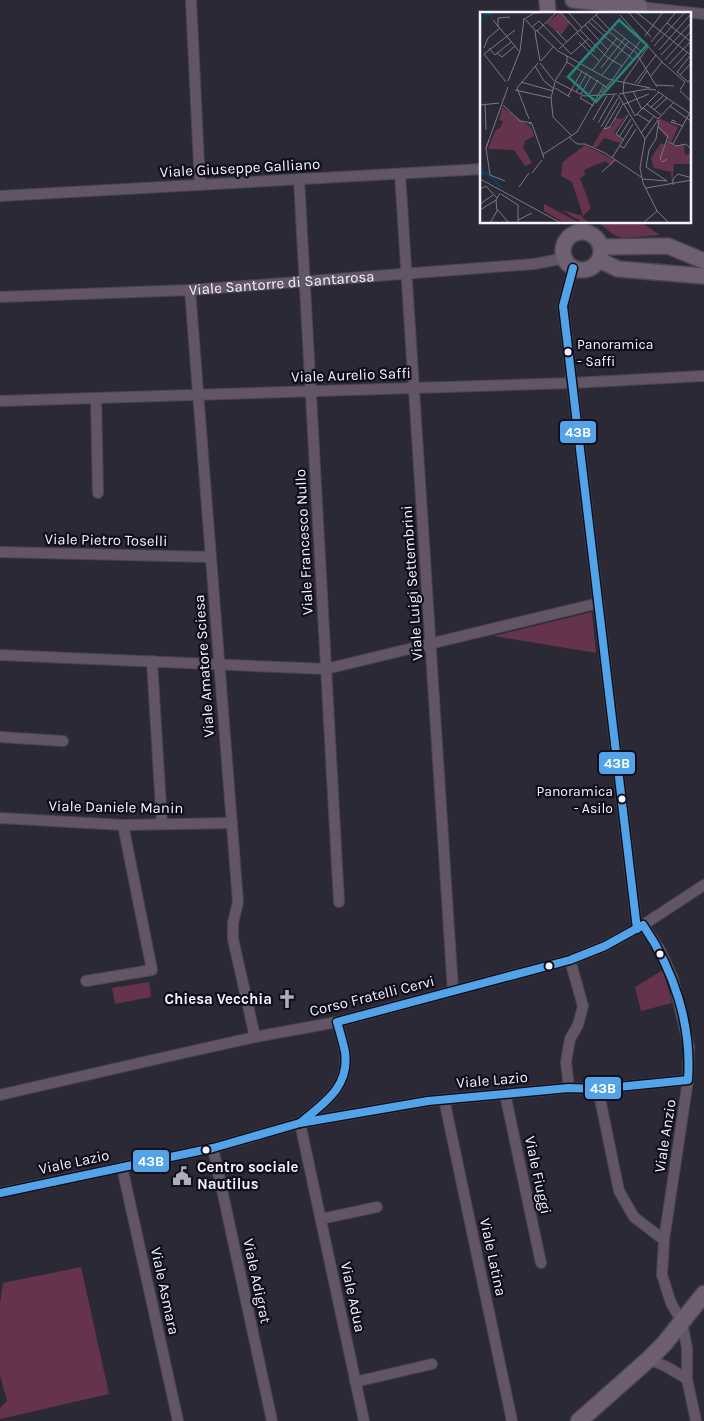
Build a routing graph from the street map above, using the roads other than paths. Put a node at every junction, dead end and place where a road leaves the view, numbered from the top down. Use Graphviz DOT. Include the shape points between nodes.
graph roads {
  1 [pos="190,0"];
  2 [pos="573,0"];
  3 [pos="640,10"];
  4 [pos="672,12"];
  5 [pos="480,169"];
  6 [pos="400,174"];
  7 [pos="299,179"];
  8 [pos="200,185"];
  9 [pos="0,196"];
  10 [pos="574,228"];
  11 [pos="600,254"];
  12 [pos="704,261"];
  13 [pos="569,263"];
  14 [pos="407,274"];
  15 [pos="704,276"];
  16 [pos="305,282"];
  17 [pos="190,290"];
  18 [pos="0,297"];
  19 [pos="703,376"];
  20 [pos="572,383"];
  21 [pos="414,388"];
  22 [pos="311,391"];
  23 [pos="198,395"];
  24 [pos="96,398"];
  25 [pos="0,401"];
  26 [pos="98,493"];
  27 [pos="0,552"];
  28 [pos="211,557"];
  29 [pos="599,603"];
  30 [pos="430,642"];
  31 [pos="0,655"];
  32 [pos="152,661"];
  33 [pos="219,664"];
  34 [pos="326,669"];
  35 [pos="0,737"];
  36 [pos="63,741"];
  37 [pos="0,818"];
  38 [pos="232,823"];
  39 [pos="162,824"];
  40 [pos="123,825"];
  41 [pos="704,885"];
  42 [pos="339,902"];
  43 [pos="640,927"];
  44 [pos="570,960"];
  45 [pos="86,981"];
  46 [pos="453,991"];
  47 [pos="337,1022"];
  48 [pos="255,1037"];
  49 [pos="688,1080"];
  50 [pos="569,1088"];
  51 [pos="598,1089"];
  52 [pos="505,1094"];
  53 [pos="0,1095"];
  54 [pos="444,1099"];
  55 [pos="300,1123"];
  56 [pos="213,1148"];
  57 [pos="122,1167"];
  58 [pos="0,1193"];
  59 [pos="377,1207"];
  60 [pos="321,1219"];
  61 [pos="664,1240"];
  62 [pos="541,1263"];
  63 [pos="704,1294"];
  64 [pos="682,1322"];
  65 [pos="649,1360"];
  66 [pos="432,1364"];
  67 [pos="687,1379"];
  68 [pos="355,1382"];
  69 [pos="178,1421"];
  70 [pos="272,1421"];
  71 [pos="364,1421"];
  72 [pos="512,1421"];
  73 [pos="579,1421"];
  74 [pos="696,1421"];
  1 -- 8 [label="street"];
  2 -- 3 [label="street"];
  3 -- 4 [label="street"];
  5 -- 6 [label="street, Viale Giuseppe Galliano"];
  6 -- 7 [label="street, Viale Giuseppe Galliano"];
  6 -- 14 [label="street, Viale Luigi Settembrini"];
  7 -- 8 [label="street, Viale Giuseppe Galliano"];
  7 -- 16 [label="street, Viale Francesco Nullo"];
  8 -- 9 [label="street, Viale Giuseppe Galliano"];
  10 -- 11 [label="street" via="597,239"];
  10 -- 13 [label="street" via="564,248"];
  11 -- 12 [label="street" via="668,246"];
  11 -- 13 [label="street" via="588,270 579,270"];
  11 -- 15 [label="street" via="618,269"];
  13 -- 14 [label="street, Viale Santorre di Santarosa"];
  13 -- 20 [label="street" via="563,306"];
  14 -- 16 [label="street, Viale Santorre di Santarosa"];
  14 -- 21 [label="street, Viale Luigi Settembrini"];
  16 -- 17 [label="street, Viale Santorre di Santarosa"];
  16 -- 22 [label="street, Viale Francesco Nullo"];
  17 -- 18 [label="street, Viale Santorre di Santarosa"];
  17 -- 23 [label="street, Viale Amatore Sciesa"];
  19 -- 20 [label="street, Viale Aurelio Saffi"];
  20 -- 21 [label="street, Viale Aurelio Saffi"];
  20 -- 29 [label="street"];
  21 -- 22 [label="street, Viale Aurelio Saffi"];
  21 -- 30 [label="street, Viale Luigi Settembrini"];
  22 -- 23 [label="street, Viale Aurelio Saffi"];
  22 -- 34 [label="street, Viale Francesco Nullo"];
  23 -- 24 [label="street, Viale Aurelio Saffi"];
  23 -- 28 [label="street, Viale Amatore Sciesa"];
  24 -- 25 [label="street, Viale Aurelio Saffi"];
  24 -- 26 [label="street"];
  27 -- 28 [label="street, Viale Pietro Toselli"];
  28 -- 33 [label="street, Viale Amatore Sciesa"];
  29 -- 30 [label="street"];
  29 -- 43 [label="street"];
  30 -- 34 [label="street"];
  30 -- 46 [label="street, Viale Luigi Settembrini"];
  31 -- 32 [label="street"];
  32 -- 33 [label="street"];
  32 -- 39 [label="street"];
  33 -- 34 [label="street"];
  33 -- 38 [label="street, Viale Amatore Sciesa"];
  34 -- 42 [label="street, Viale Francesco Nullo"];
  35 -- 36 [label="street"];
  37 -- 40 [label="street, Viale Daniele Manin"];
  38 -- 39 [label="street, Viale Daniele Manin"];
  38 -- 48 [label="street, Viale Amatore Sciesa" via="238,902 233,939"];
  39 -- 40 [label="street, Viale Daniele Manin"];
  40 -- 45 [label="street" via="152,970"];
  41 -- 43 [label="street, Corso Fratelli Cervi"];
  43 -- 44 [label="street, Corso Fratelli Cervi"];
  43 -- 49 [label="street, Viale Anzio" via="660,950 673,979 689,1047"];
  44 -- 46 [label="street, Corso Fratelli Cervi"];
  44 -- 50 [label="street" via="583,1006 568,1047"];
  46 -- 47 [label="street, Corso Fratelli Cervi"];
  47 -- 48 [label="street, Corso Fratelli Cervi"];
  47 -- 55 [label="street, Viale Lazio" via="346,1070 340,1086"];
  48 -- 53 [label="street, Corso Fratelli Cervi"];
  49 -- 51 [label="street, Viale Lazio"];
  49 -- 61 [label="street, Viale Anzio"];
  50 -- 51 [label="street, Viale Lazio"];
  50 -- 52 [label="street, Viale Lazio"];
  51 -- 61 [label="street" via="619,1191 634,1217"];
  52 -- 54 [label="street, Viale Lazio"];
  52 -- 62 [label="street, Viale Fiuggi"];
  54 -- 55 [label="street, Viale Lazio"];
  54 -- 72 [label="street, Viale Latina"];
  55 -- 56 [label="street, Viale Lazio"];
  55 -- 60 [label="street, Viale Adua"];
  56 -- 57 [label="street, Viale Lazio"];
  56 -- 70 [label="street, Viale Adigrat"];
  57 -- 58 [label="street, Viale Lazio"];
  57 -- 69 [label="street, Viale Asmara"];
  59 -- 60 [label="street"];
  60 -- 68 [label="street, Viale Adua"];
  61 -- 64 [label="street, Viale Anzio" via="662,1274 671,1303"];
  63 -- 64 [label="main road"];
  64 -- 65 [label="main road"];
  64 -- 67 [label="street, Viale Anzio" via="687,1348"];
  65 -- 67 [label="street"];
  65 -- 73 [label="main road"];
  66 -- 68 [label="street"];
  67 -- 74 [label="street, Viale Anzio"];
  68 -- 71 [label="street, Viale Adua"];
}
